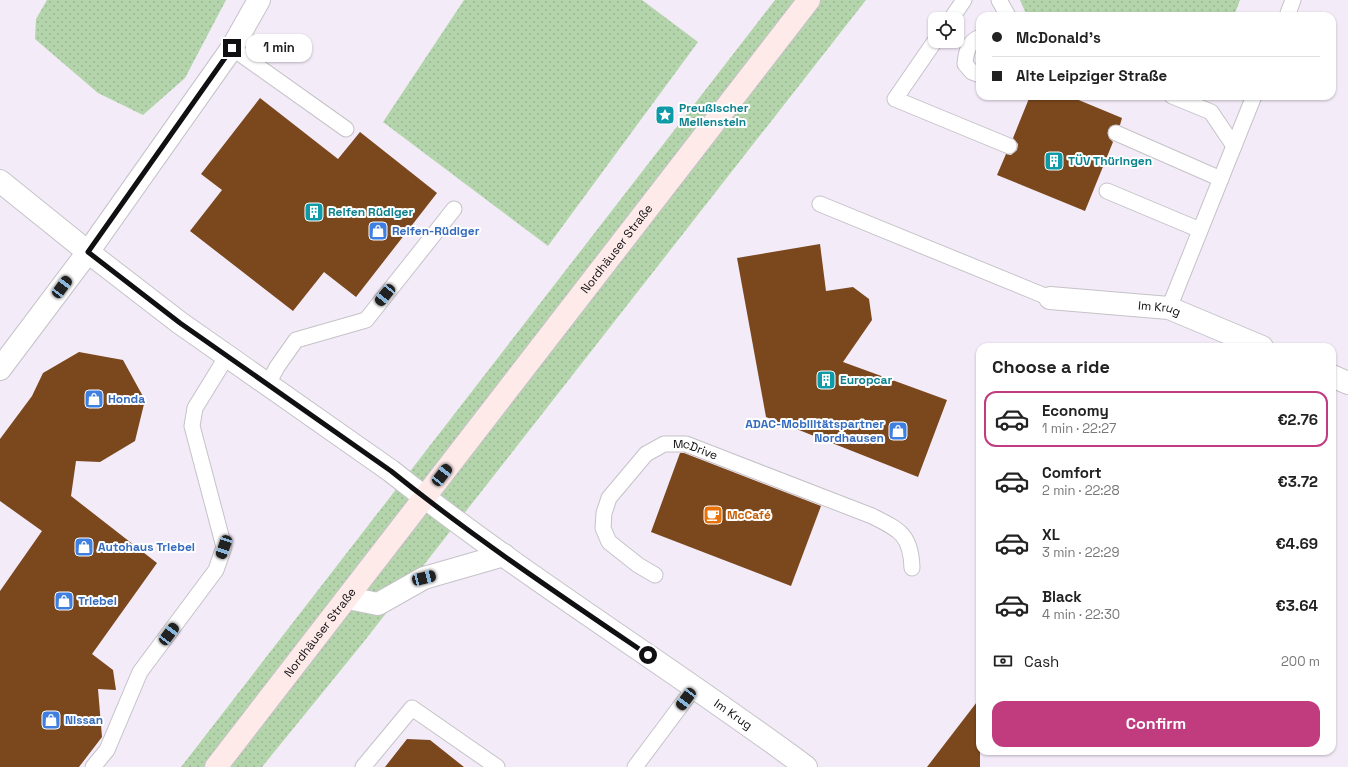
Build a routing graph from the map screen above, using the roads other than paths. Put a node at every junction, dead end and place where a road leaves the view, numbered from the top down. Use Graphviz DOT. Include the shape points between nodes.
graph roads {
  1 [pos="259,0"];
  2 [pos="809,0"];
  3 [pos="964,0"];
  4 [pos="999,0"];
  5 [pos="1293,0"];
  6 [pos="956,12"];
  7 [pos="1006,12"];
  8 [pos="1288,12"];
  9 [pos="976,39"];
  10 [pos="232,48"];
  11 [pos="930,48"];
  12 [pos="976,74"];
  13 [pos="1182,100"];
  14 [pos="1252,100"];
  15 [pos="346,129"];
  16 [pos="1116,133"];
  17 [pos="1009,146"];
  18 [pos="1234,146"];
  19 [pos="1221,179"];
  20 [pos="0,181"];
  21 [pos="1107,191"];
  22 [pos="820,204"];
  23 [pos="454,209"];
  24 [pos="1200,230"];
  25 [pos="88,252"];
  26 [pos="1050,298"];
  27 [pos="1169,308"];
  28 [pos="1252,343"];
  29 [pos="227,356"];
  30 [pos="0,369"];
  31 [pos="1336,378"];
  32 [pos="1348,383"];
  33 [pos="268,384"];
  34 [pos="424,498"];
  35 [pos="504,555"];
  36 [pos="912,568"];
  37 [pos="655,575"];
  38 [pos="348,598"];
  39 [pos="694,688"];
  40 [pos="93,767"];
  41 [pos="216,767"];
  42 [pos="363,767"];
  43 [pos="497,767"];
  44 [pos="636,767"];
  45 [pos="806,767"];
  1 -- 10 [label="street"];
  2 -- 34 [label="main road, Nordhäuser Straße"];
  3 -- 6 [label="lane"];
  4 -- 7 [label="lane"];
  5 -- 8 [label="lane"];
  9 -- 12 [label="lane" via="966,49 964,64"];
  10 -- 15 [label="lane"];
  10 -- 25 [label="street"];
  11 -- 17 [label="lane" via="894,98"];
  13 -- 18 [label="lane" via="1210,112"];
  14 -- 18 [label="lane"];
  16 -- 19 [label="lane"];
  18 -- 19 [label="lane"];
  19 -- 24 [label="lane"];
  20 -- 25 [label="street"];
  21 -- 24 [label="lane"];
  22 -- 26 [label="lane"];
  23 -- 33 [label="lane" via="366,320 296,340"];
  24 -- 27 [label="lane"];
  25 -- 29 [label="street"];
  25 -- 30 [label="street"];
  26 -- 27 [label="street, Im Krug"];
  27 -- 28 [label="street, Im Krug"];
  29 -- 33 [label="street"];
  29 -- 40 [label="lane" via="195,408 192,426 224,547 216,570 140,672 107,750"];
  31 -- 32 [label="street"];
  33 -- 34 [label="street" via="391,471"];
  34 -- 35 [label="street, Im Krug"];
  34 -- 38 [label="main road, Nordhäuser Straße"];
  35 -- 38 [label="street" via="424,578 378,604"];
  35 -- 39 [label="street, Im Krug"];
  36 -- 37 [label="lane, McDrive" via="911,550 904,537 890,525 686,444 664,444 646,454 609,498 604,513 603,528 609,542"];
  38 -- 41 [label="main road, Nordhäuser Straße"];
  39 -- 44 [label="lane"];
  39 -- 45 [label="street, Im Krug"];
  42 -- 43 [label="lane" via="412,708"];
}
